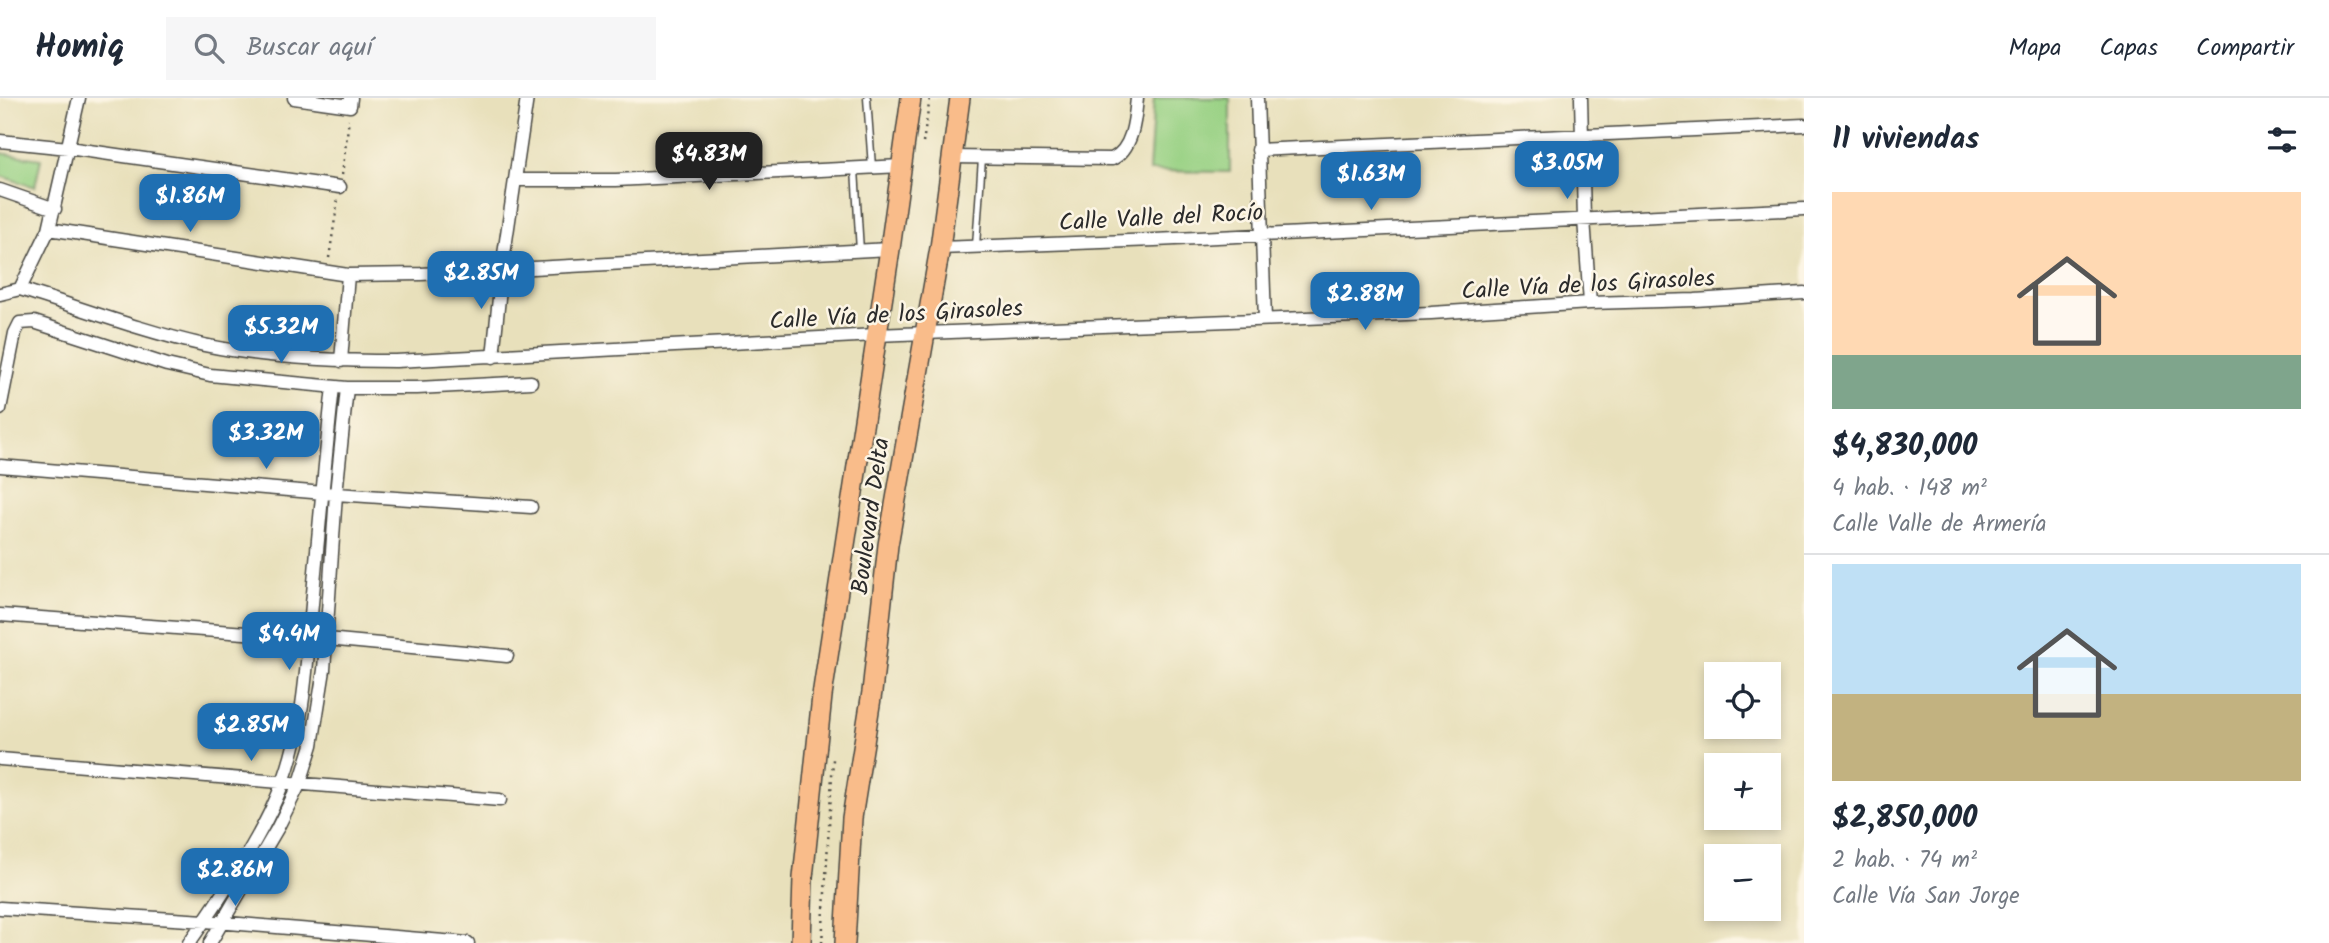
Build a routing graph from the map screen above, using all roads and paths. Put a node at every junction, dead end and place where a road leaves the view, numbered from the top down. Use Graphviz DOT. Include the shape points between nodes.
graph roads {
  1 [pos="79,98"];
  2 [pos="294,98"];
  3 [pos="527,98"];
  4 [pos="867,98"];
  5 [pos="911,98"];
  6 [pos="930,98"];
  7 [pos="960,98"];
  8 [pos="1137,98"];
  9 [pos="1257,98"];
  10 [pos="1581,98"];
  11 [pos="351,102"];
  12 [pos="1804,125"];
  13 [pos="1581,134"];
  14 [pos="0,141"];
  15 [pos="68,148"];
  16 [pos="921,150"];
  17 [pos="1258,150"];
  18 [pos="953,157"];
  19 [pos="982,158"];
  20 [pos="902,166"];
  21 [pos="872,167"];
  22 [pos="855,168"];
  23 [pos="515,180"];
  24 [pos="340,187"];
  25 [pos="0,190"];
  26 [pos="55,209"];
  27 [pos="1804,209"];
  28 [pos="1584,219"];
  29 [pos="49,229"];
  30 [pos="1261,233"];
  31 [pos="976,246"];
  32 [pos="940,248"];
  33 [pos="890,249"];
  34 [pos="860,251"];
  35 [pos="502,268"];
  36 [pos="348,275"];
  37 [pos="20,289"];
  38 [pos="1804,293"];
  39 [pos="0,294"];
  40 [pos="1590,303"];
  41 [pos="1265,319"];
  42 [pos="924,333"];
  43 [pos="876,335"];
  44 [pos="493,357"];
  45 [pos="341,361"];
  46 [pos="531,382"];
  47 [pos="333,387"];
  48 [pos="347,388"];
  49 [pos="0,409"];
  50 [pos="0,466"];
  51 [pos="321,492"];
  52 [pos="336,494"];
  53 [pos="530,507"];
  54 [pos="0,615"];
  55 [pos="327,639"];
  56 [pos="309,640"];
  57 [pos="507,656"];
  58 [pos="834,752"];
  59 [pos="0,759"];
  60 [pos="283,782"];
  61 [pos="300,783"];
  62 [pos="500,800"];
  63 [pos="0,908"];
  64 [pos="205,921"];
  65 [pos="222,923"];
  66 [pos="189,943"];
  67 [pos="210,943"];
  68 [pos="468,943"];
  69 [pos="801,943"];
  70 [pos="822,943"];
  71 [pos="845,943"];
  1 -- 15 [label="street"];
  2 -- 11 [label="street"];
  3 -- 23 [label="street"];
  4 -- 21 [label="lane"];
  5 -- 20 [label="main road, Boulevard Delta"];
  6 -- 16 [label="path"];
  7 -- 18 [label="main road, Boulevard Delta"];
  8 -- 19 [label="street" via="1135,119 1117,157"];
  9 -- 17 [label="street"];
  10 -- 13 [label="street"];
  12 -- 13 [label="street"];
  13 -- 17 [label="street"];
  13 -- 28 [label="street"];
  14 -- 15 [label="street"];
  15 -- 24 [label="street"];
  15 -- 26 [label="street"];
  17 -- 30 [label="street"];
  18 -- 19 [label="street"];
  18 -- 32 [label="main road, Boulevard Delta"];
  19 -- 31 [label="lane"];
  20 -- 21 [label="street"];
  20 -- 33 [label="main road, Boulevard Delta"];
  21 -- 22 [label="street"];
  22 -- 23 [label="street" via="616,180"];
  22 -- 34 [label="lane"];
  23 -- 35 [label="street"];
  25 -- 26 [label="street"];
  26 -- 29 [label="street"];
  27 -- 28 [label="street, Calle Valle del Rocío"];
  28 -- 30 [label="street, Calle Valle del Rocío"];
  28 -- 40 [label="street"];
  29 -- 36 [label="street"];
  29 -- 37 [label="street"];
  30 -- 31 [label="street, Calle Valle del Rocío"];
  30 -- 41 [label="street"];
  31 -- 32 [label="street, Calle Valle del Rocío"];
  32 -- 42 [label="main road, Boulevard Delta"];
  33 -- 34 [label="street"];
  33 -- 43 [label="main road, Boulevard Delta"];
  34 -- 35 [label="street"];
  35 -- 36 [label="street"];
  35 -- 44 [label="street"];
  36 -- 45 [label="street"];
  37 -- 39 [label="street"];
  37 -- 45 [label="street, Calle Vía de los Girasoles" via="208,346"];
  38 -- 40 [label="street, Calle Vía de los Girasoles"];
  40 -- 41 [label="street, Calle Vía de los Girasoles"];
  41 -- 42 [label="street, Calle Vía de los Girasoles"];
  42 -- 43 [label="street, Calle Vía de los Girasoles"];
  42 -- 71 [label="main road, Boulevard Delta" via="888,545 852,818"];
  43 -- 44 [label="street, Calle Vía de los Girasoles"];
  43 -- 69 [label="main road, Boulevard Delta" via="821,696"];
  44 -- 45 [label="street, Calle Vía de los Girasoles"];
  46 -- 48 [label="street"];
  47 -- 48 [label="street"];
  47 -- 49 [label="street" via="190,372 34,322 20,323 15,333"];
  47 -- 51 [label="street"];
  48 -- 52 [label="street"];
  50 -- 51 [label="street"];
  51 -- 52 [label="street"];
  51 -- 56 [label="street"];
  52 -- 53 [label="street"];
  52 -- 55 [label="street"];
  54 -- 56 [label="street"];
  55 -- 56 [label="street"];
  55 -- 57 [label="street"];
  55 -- 61 [label="street" via="312,746"];
  56 -- 60 [label="street" via="299,718"];
  58 -- 70 [label="path"];
  59 -- 60 [label="street"];
  60 -- 61 [label="street"];
  60 -- 64 [label="street"];
  61 -- 62 [label="street"];
  61 -- 65 [label="street"];
  63 -- 64 [label="street"];
  64 -- 65 [label="street"];
  64 -- 66 [label="street"];
  65 -- 67 [label="street"];
  65 -- 68 [label="street"];
}
